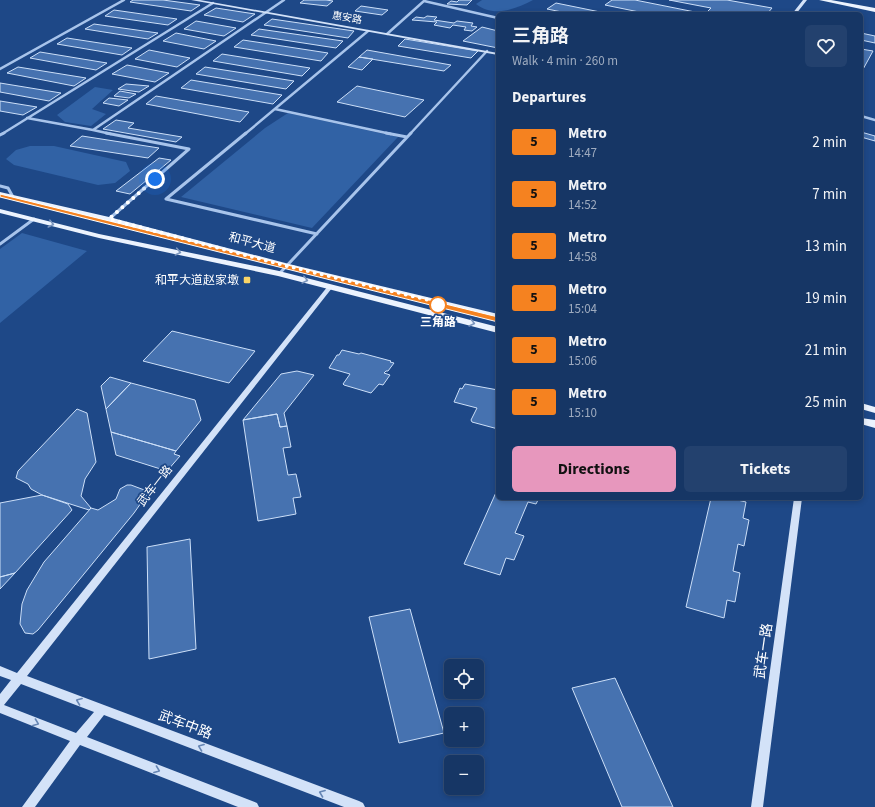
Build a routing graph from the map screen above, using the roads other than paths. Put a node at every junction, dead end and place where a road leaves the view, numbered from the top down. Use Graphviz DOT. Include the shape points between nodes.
graph roads {
  1 [pos="124,0"];
  2 [pos="193,0"];
  3 [pos="284,0"];
  4 [pos="425,0"];
  5 [pos="805,0"];
  6 [pos="822,0"];
  7 [pos="849,0"];
  8 [pos="213,3"];
  9 [pos="875,5"];
  10 [pos="875,10"];
  11 [pos="796,12"];
  12 [pos="268,13"];
  13 [pos="496,18"];
  14 [pos="368,30"];
  15 [pos="387,34"];
  16 [pos="487,52"];
  17 [pos="496,54"];
  18 [pos="0,69"];
  19 [pos="275,109"];
  20 [pos="863,117"];
  21 [pos="27,118"];
  22 [pos="875,120"];
  23 [pos="92,130"];
  24 [pos="0,136"];
  25 [pos="407,137"];
  26 [pos="0,186"];
  27 [pos="0,194"];
  28 [pos="13,197"];
  29 [pos="0,211"];
  30 [pos="34,219"];
  31 [pos="109,219"];
  32 [pos="317,234"];
  33 [pos="0,244"];
  34 [pos="287,266"];
  35 [pos="279,274"];
  36 [pos="330,287"];
  37 [pos="496,317"];
  38 [pos="496,329"];
  39 [pos="863,407"];
  40 [pos="875,410"];
  41 [pos="863,421"];
  42 [pos="875,424"];
  43 [pos="798,500"];
  44 [pos="0,672"];
  45 [pos="19,678"];
  46 [pos="0,702"];
  47 [pos="0,708"];
  48 [pos="102,710"];
  49 [pos="78,739"];
  50 [pos="28,807"];
  51 [pos="253,807"];
  52 [pos="359,807"];
  53 [pos="757,807"];
  1 -- 18 [label="street"];
  2 -- 8 [label="street, 惠安路"];
  3 -- 12 [label="street"];
  4 -- 13 [label="street"];
  4 -- 15 [label="street"];
  5 -- 11 [label="street"];
  6 -- 10 [label="main road"];
  7 -- 9 [label="main road"];
  8 -- 12 [label="street, 惠安路"];
  8 -- 21 [label="street"];
  12 -- 14 [label="street, 惠安路"];
  12 -- 23 [label="street"];
  14 -- 15 [label="street, 惠安路"];
  14 -- 19 [label="street"];
  15 -- 16 [label="street, 惠安路"];
  16 -- 17 [label="street, 惠安路"];
  16 -- 25 [label="street"];
  19 -- 25 [label="street"];
  19 -- 32 [label="street" via="166,200"];
  20 -- 22 [label="street"];
  21 -- 23 [label="street"];
  21 -- 24 [label="street"];
  23 -- 31 [label="street" via="189,149"];
  25 -- 32 [label="street"];
  26 -- 28 [label="street" via="8,188"];
  27 -- 28 [label="main road, 和平大道"];
  28 -- 31 [label="main road, 和平大道"];
  29 -- 30 [label="main road, 和平大道"];
  30 -- 33 [label="street"];
  30 -- 35 [label="main road, 和平大道, one-way" via="99,236"];
  31 -- 34 [label="main road, 和平大道"];
  32 -- 34 [label="street"];
  34 -- 35 [label="street"];
  34 -- 37 [label="main road, 和平大道"];
  35 -- 36 [label="main road, 和平大道, one-way"];
  36 -- 38 [label="main road, 和平大道, one-way"];
  36 -- 45 [label="street, 武车一路"];
  39 -- 40 [label="main road"];
  41 -- 42 [label="main road"];
  43 -- 53 [label="street, 武车一路"];
  44 -- 45 [label="street, 武车中路"];
  45 -- 46 [label="street, 武车一路"];
  48 -- 45 [label="street, 武车中路, one-way"];
  47 -- 49 [label="street, one-way"];
  48 -- 49 [label="street"];
  52 -- 48 [label="street, 武车中路, one-way"];
  49 -- 50 [label="street"];
  49 -- 51 [label="street, one-way"];
}
